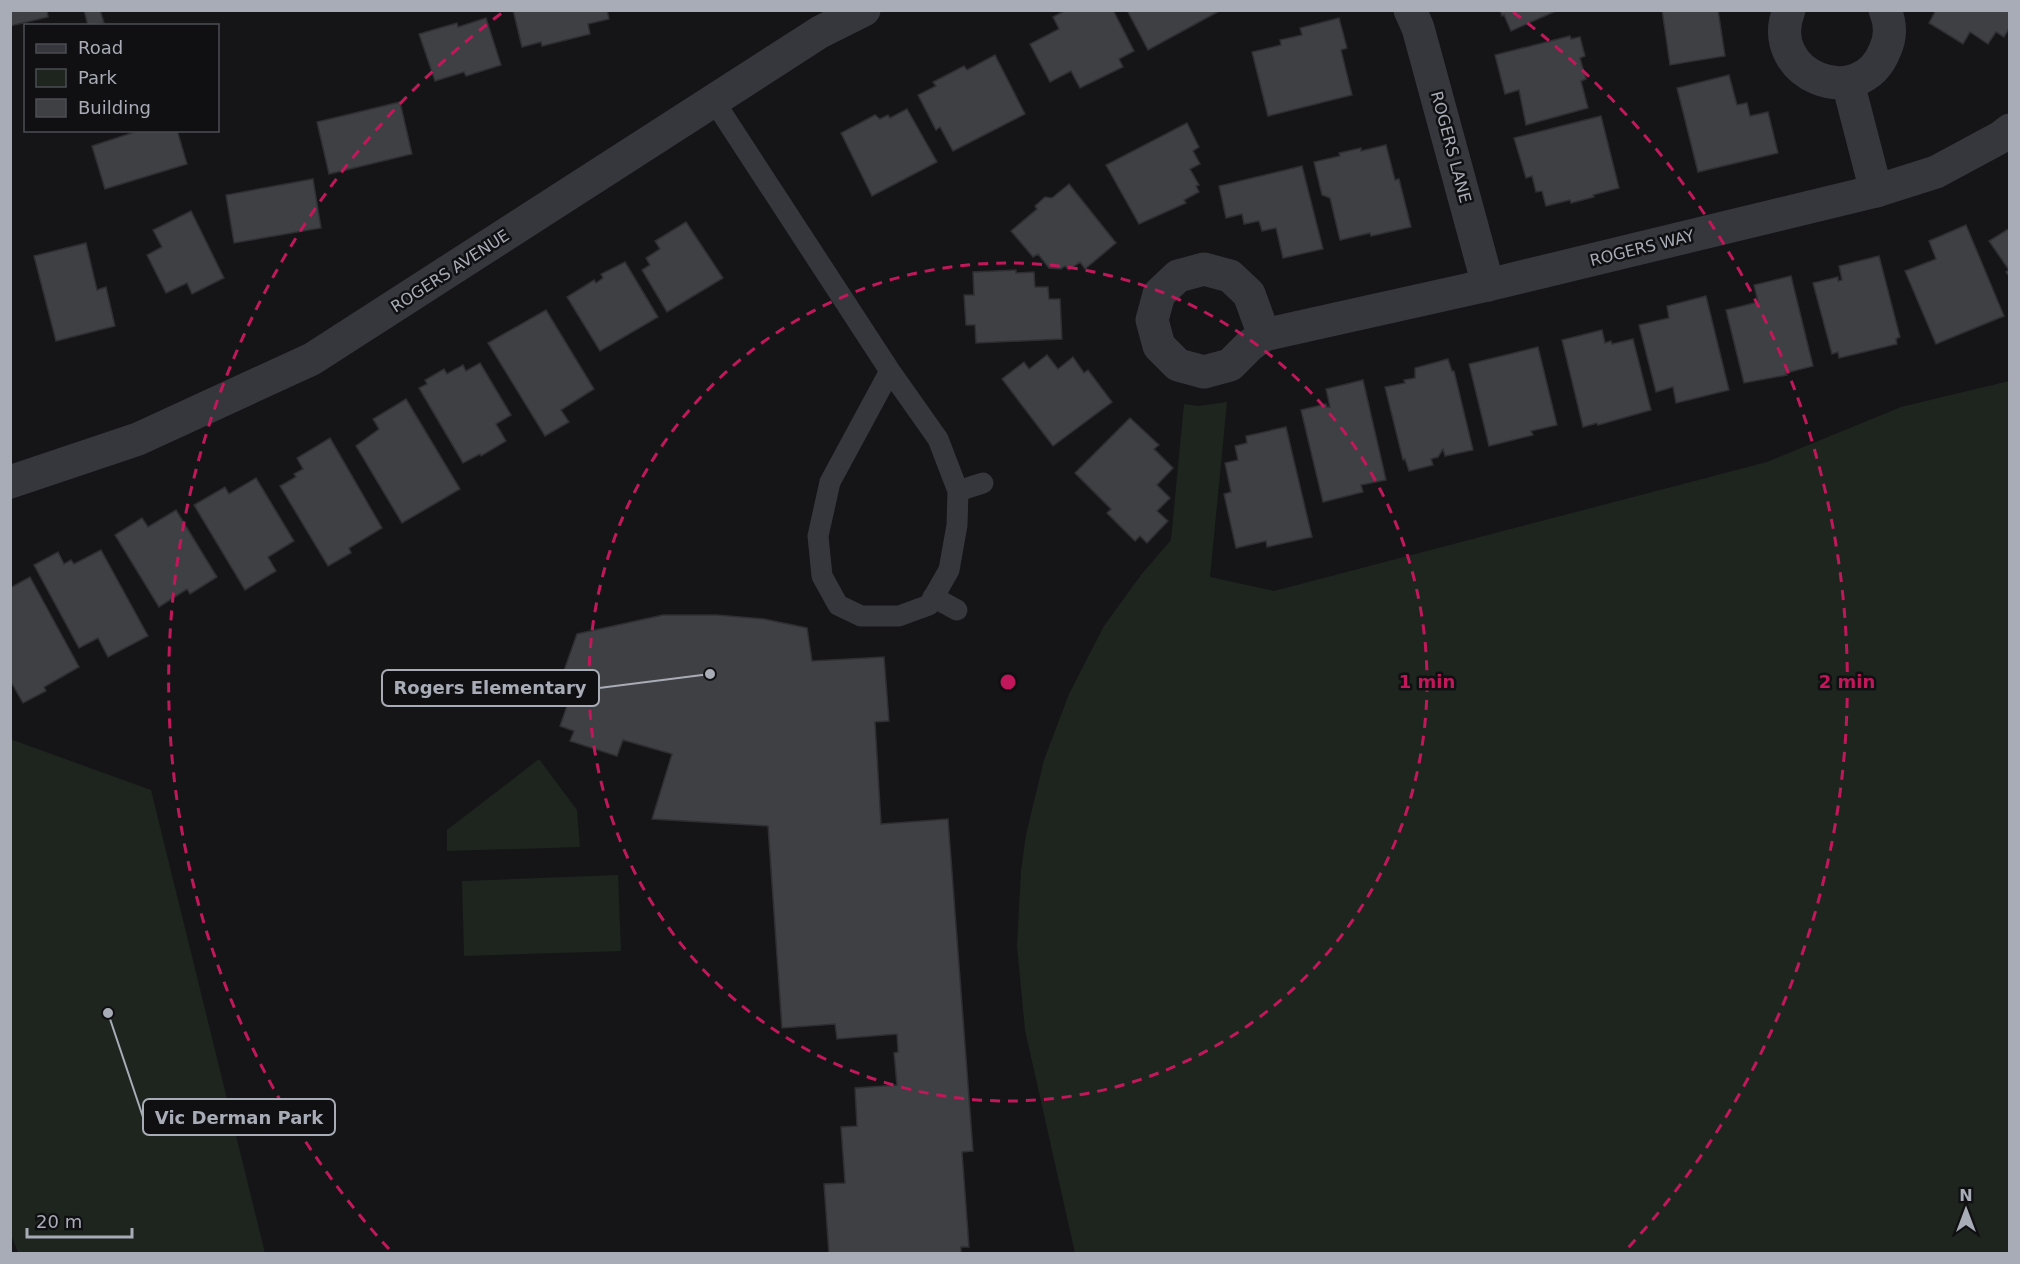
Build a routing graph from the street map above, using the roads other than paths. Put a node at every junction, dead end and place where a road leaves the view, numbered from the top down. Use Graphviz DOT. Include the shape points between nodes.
graph roads {
  1 [pos="864,10"];
  2 [pos="1410,10"];
  3 [pos="1789,10"];
  4 [pos="1885,10"];
  5 [pos="1848,83"];
  6 [pos="714,101"];
  7 [pos="2010,130"];
  8 [pos="1876,191"];
  9 [pos="1488,285"];
  10 [pos="1264,335"];
  11 [pos="890,370"];
  12 [pos="10,482"];
  13 [pos="983,483"];
  14 [pos="958,491"];
  15 [pos="933,597"];
  16 [pos="957,610"];
  1 -- 6 [label="street, ROGERS AVENUE" via="820,33"];
  2 -- 9 [label="street, ROGERS LANE"];
  3 -- 5 [label="street" via="1785,42 1793,60 1808,75 1828,83"];
  4 -- 5 [label="street" via="1890,40 1882,59 1868,74"];
  5 -- 8 [label="street"];
  6 -- 11 [label="lane"];
  6 -- 12 [label="street, ROGERS AVENUE" via="312,359 138,439"];
  7 -- 8 [label="street, ROGERS WAY" via="1936,172"];
  8 -- 9 [label="street, ROGERS WAY"];
  9 -- 10 [label="street, ROGERS WAY"];
  11 -- 14 [label="lane" via="938,439"];
  11 -- 15 [label="lane" via="830,483 818,536 822,576 838,605 861,616 898,616 929,605"];
  13 -- 14 [label="lane"];
  14 -- 15 [label="lane" via="957,525 948,570"];
  15 -- 16 [label="lane"];
}
